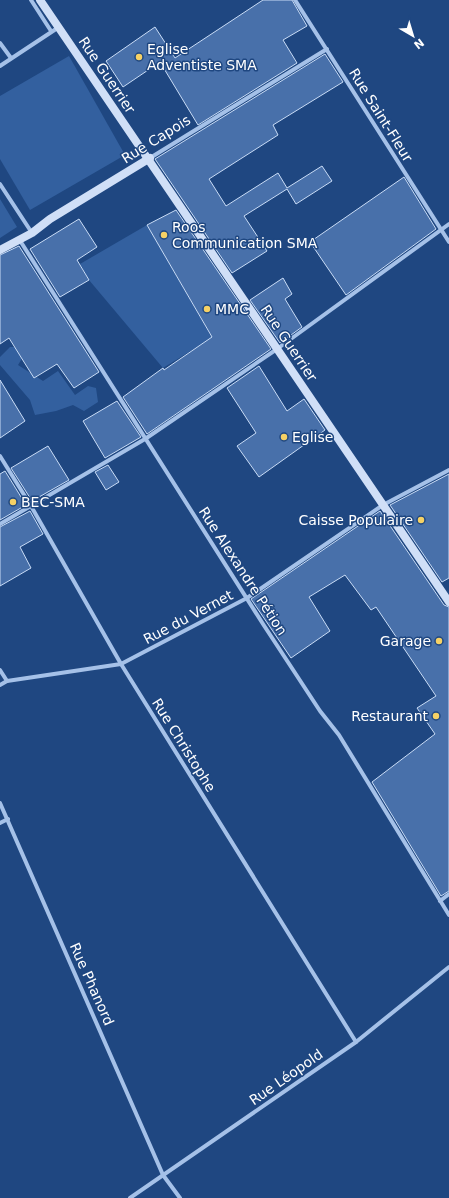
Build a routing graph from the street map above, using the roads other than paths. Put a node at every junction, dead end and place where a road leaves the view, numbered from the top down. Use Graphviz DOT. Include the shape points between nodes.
graph roads {
  1 [pos="31,0"];
  2 [pos="40,0"];
  3 [pos="295,0"];
  4 [pos="58,27"];
  5 [pos="51,31"];
  6 [pos="0,43"];
  7 [pos="327,50"];
  8 [pos="11,58"];
  9 [pos="0,66"];
  10 [pos="150,158"];
  11 [pos="0,184"];
  12 [pos="449,224"];
  13 [pos="441,230"];
  14 [pos="32,233"];
  15 [pos="18,239"];
  16 [pos="449,242"];
  17 [pos="0,250"];
  18 [pos="277,349"];
  19 [pos="145,439"];
  20 [pos="0,456"];
  21 [pos="449,470"];
  22 [pos="31,506"];
  23 [pos="383,506"];
  24 [pos="0,524"];
  25 [pos="247,598"];
  26 [pos="449,602"];
  27 [pos="121,664"];
  28 [pos="0,670"];
  29 [pos="7,681"];
  30 [pos="0,685"];
  31 [pos="0,803"];
  32 [pos="8,819"];
  33 [pos="0,823"];
  34 [pos="449,894"];
  35 [pos="440,901"];
  36 [pos="449,915"];
  37 [pos="449,967"];
  38 [pos="356,1042"];
  39 [pos="163,1175"];
  40 [pos="130,1198"];
  41 [pos="180,1198"];
  1 -- 5 [label="street"];
  2 -- 4 [label="main road, Rue Guerrier"];
  3 -- 7 [label="street, Rue Saint-Fleur"];
  4 -- 5 [label="street"];
  4 -- 10 [label="main road, Rue Guerrier"];
  5 -- 8 [label="street"];
  6 -- 8 [label="street"];
  7 -- 10 [label="street, Rue Capois"];
  7 -- 13 [label="street, Rue Saint-Fleur"];
  8 -- 9 [label="street"];
  10 -- 14 [label="main road, Rue Capois" via="50,219"];
  10 -- 18 [label="main road, Rue Guerrier"];
  11 -- 14 [label="street"];
  12 -- 13 [label="street"];
  13 -- 16 [label="street, Rue Saint-Fleur"];
  13 -- 18 [label="street"];
  14 -- 15 [label="main road, Rue Capois"];
  15 -- 17 [label="main road, Rue Capois"];
  15 -- 19 [label="street, Rue Alexandre Pétion"];
  18 -- 19 [label="street"];
  18 -- 23 [label="main road, Rue Guerrier"];
  19 -- 22 [label="street"];
  19 -- 25 [label="street, Rue Alexandre Pétion"];
  20 -- 22 [label="street, Rue Christophe"];
  21 -- 23 [label="street, Rue du Vernet"];
  22 -- 24 [label="street"];
  22 -- 27 [label="street, Rue Christophe"];
  23 -- 25 [label="street, Rue du Vernet"];
  23 -- 26 [label="main road, Rue Guerrier"];
  25 -- 27 [label="street, Rue du Vernet"];
  25 -- 35 [label="street, Rue Alexandre Pétion" via="320,711 339,735"];
  27 -- 29 [label="street, Rue du Vernet"];
  27 -- 38 [label="street, Rue Christophe"];
  28 -- 29 [label="street"];
  29 -- 30 [label="street, Rue du Vernet"];
  31 -- 32 [label="street, Rue Phanord"];
  32 -- 33 [label="street"];
  32 -- 39 [label="street, Rue Phanord"];
  34 -- 35 [label="street"];
  35 -- 36 [label="street, Rue Alexandre Pétion"];
  37 -- 38 [label="street, Rue Léopold"];
  38 -- 39 [label="street, Rue Léopold"];
  39 -- 40 [label="street, Rue Léopold"];
  39 -- 41 [label="street, Rue Phanord"];
}
